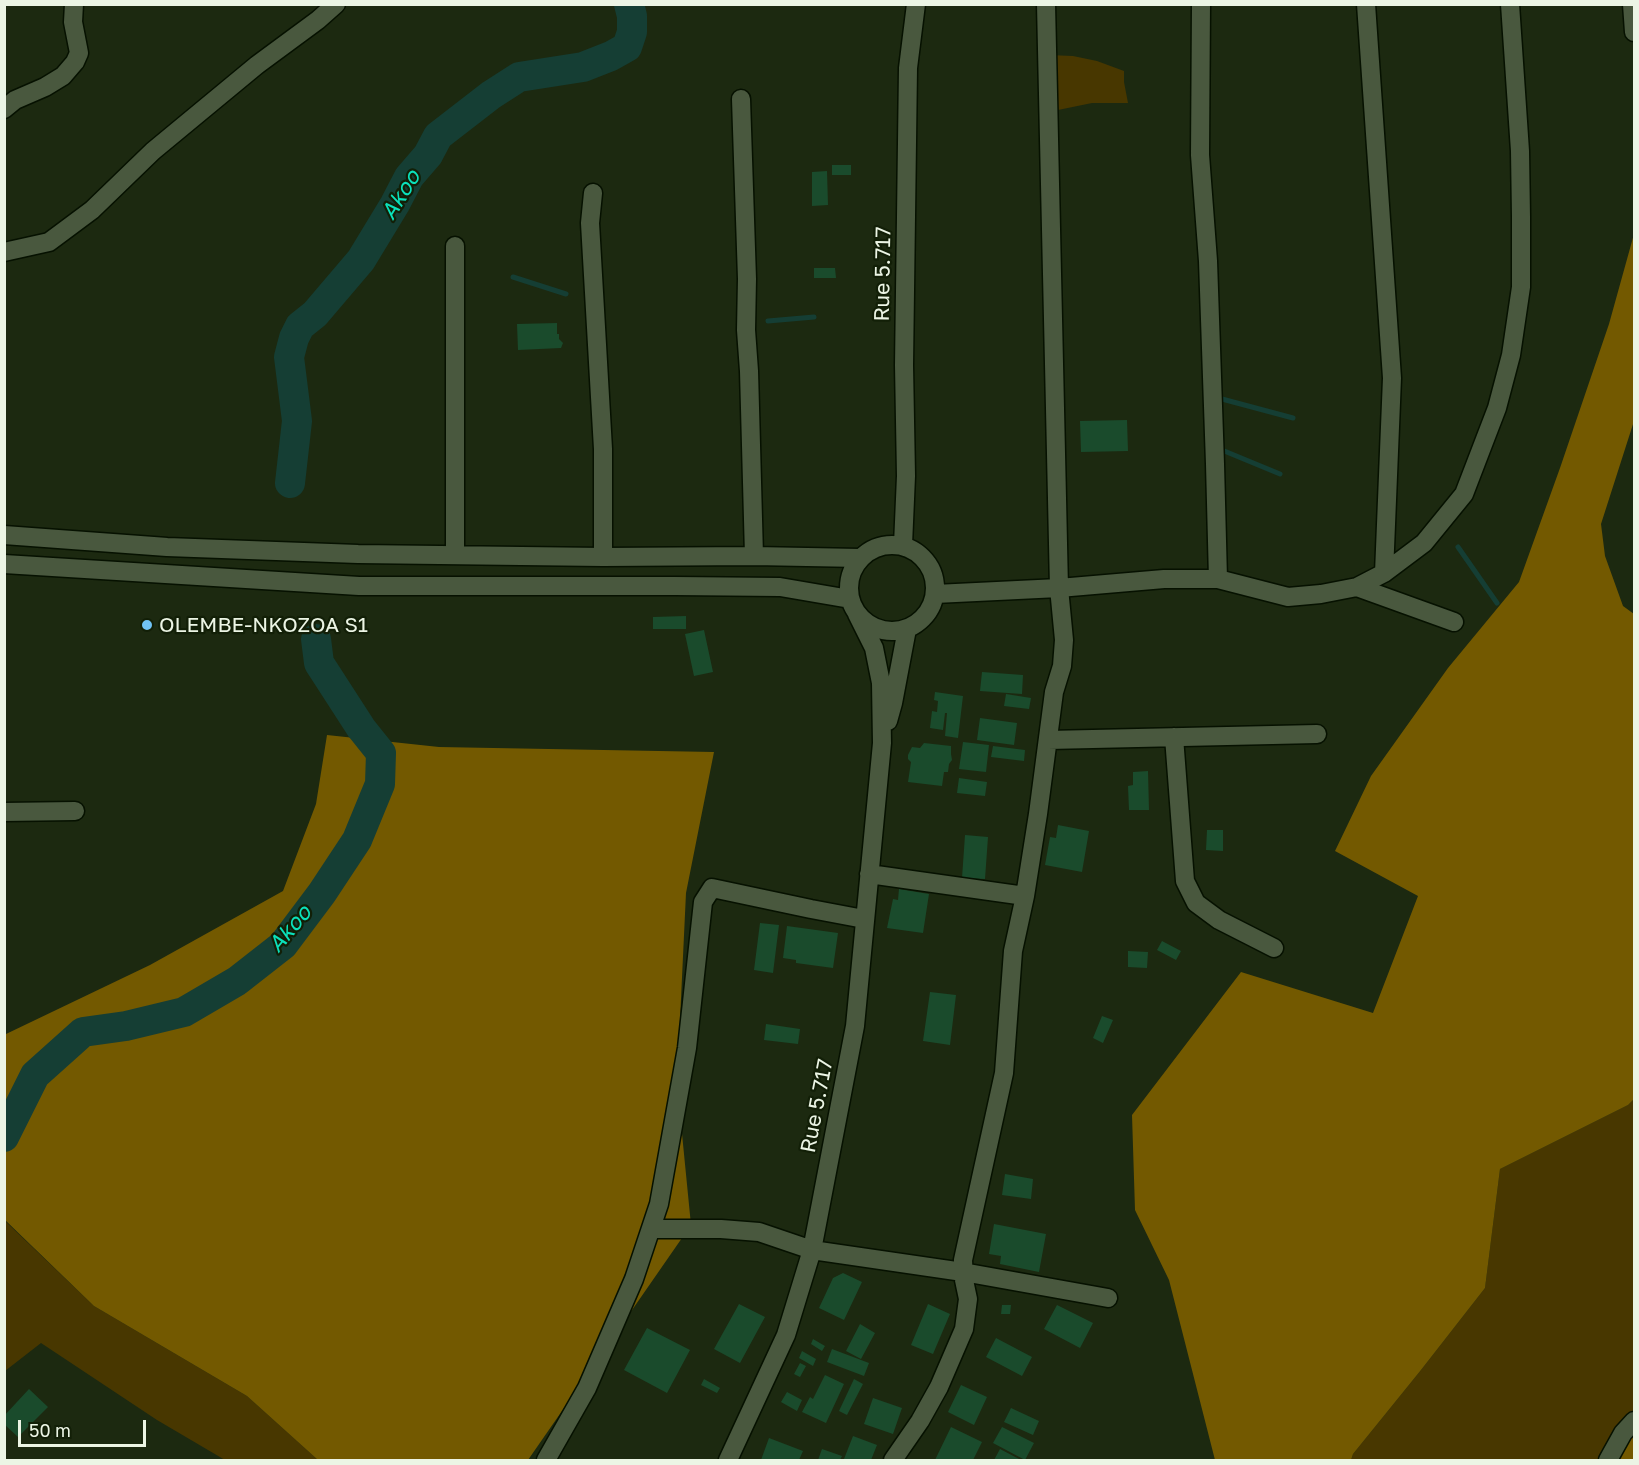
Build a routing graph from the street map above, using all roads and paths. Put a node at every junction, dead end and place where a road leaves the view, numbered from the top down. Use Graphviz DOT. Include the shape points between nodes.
graph roads {
  1 [pos="74,4"];
  2 [pos="336,4"];
  3 [pos="916,4"];
  4 [pos="1046,4"];
  5 [pos="1201,4"];
  6 [pos="1366,4"];
  7 [pos="1510,4"];
  8 [pos="1632,4"];
  9 [pos="1635,32"];
  10 [pos="741,99"];
  11 [pos="4,109"];
  12 [pos="593,193"];
  13 [pos="455,246"];
  14 [pos="4,252"];
  15 [pos="4,535"];
  16 [pos="903,545"];
  17 [pos="455,554"];
  18 [pos="754,556"];
  19 [pos="603,557"];
  20 [pos="860,558"];
  21 [pos="4,564"];
  22 [pos="1384,573"];
  23 [pos="1218,579"];
  24 [pos="1357,587"];
  25 [pos="1059,588"];
  26 [pos="935,594"];
  27 [pos="854,607"];
  28 [pos="1454,622"];
  29 [pos="907,629"];
  30 [pos="1317,734"];
  31 [pos="1174,737"];
  32 [pos="1048,740"];
  33 [pos="882,743"];
  34 [pos="75,811"];
  35 [pos="4,812"];
  36 [pos="868,874"];
  37 [pos="1025,896"];
  38 [pos="864,918"];
  39 [pos="1274,948"];
  40 [pos="651,1229"];
  41 [pos="812,1250"];
  42 [pos="963,1272"];
  43 [pos="1108,1298"];
  44 [pos="1635,1421"];
  45 [pos="546,1461"];
  46 [pos="728,1461"];
  47 [pos="893,1461"];
  48 [pos="1608,1461"];
  1 -- 11 [label="street" via="79,53 75,63 63,76"];
  2 -- 14 [label="street" via="153,151 92,210 49,242"];
  3 -- 16 [label="street, Rue 5.717" via="908,68"];
  4 -- 25 [label="street"];
  5 -- 23 [label="street" via="1200,155 1208,261"];
  6 -- 22 [label="street" via="1392,378"];
  7 -- 22 [label="street" via="1521,217 1521,287 1511,355 1497,408 1464,494 1424,543"];
  8 -- 9 [label="street"];
  10 -- 18 [label="street"];
  12 -- 19 [label="street" via="590,223 603,449"];
  13 -- 17 [label="street"];
  15 -- 17 [label="street" via="168,547"];
  16 -- 20 [label="street" via="880,546"];
  16 -- 26 [label="street" via="915,550 932,569"];
  17 -- 19 [label="street"];
  18 -- 19 [label="street"];
  18 -- 20 [label="street"];
  20 -- 27 [label="street" via="848,585"];
  21 -- 27 [label="street" via="359,586 780,587"];
  22 -- 24 [label="street"];
  23 -- 24 [label="street" via="1288,597"];
  23 -- 25 [label="street" via="1164,579"];
  24 -- 28 [label="street"];
  25 -- 26 [label="street"];
  25 -- 32 [label="street" via="1064,640"];
  26 -- 29 [label="street" via="926,615"];
  27 -- 29 [label="street" via="867,624 880,630"];
  27 -- 33 [label="street, Rue 5.717" via="874,648 881,682"];
  29 -- 33 [label="street, Rue 5.717"];
  30 -- 31 [label="street"];
  31 -- 32 [label="street"];
  31 -- 39 [label="street" via="1185,881 1192,896 1219,920"];
  32 -- 37 [label="street"];
  33 -- 36 [label="street, Rue 5.717"];
  34 -- 35 [label="street"];
  36 -- 37 [label="street"];
  36 -- 38 [label="street, Rue 5.717"];
  37 -- 42 [label="street" via="1013,951 1004,1073"];
  38 -- 40 [label="street" via="712,888 703,902 687,1048 660,1204"];
  38 -- 41 [label="street, Rue 5.717" via="855,1026"];
  40 -- 41 [label="street" via="759,1232"];
  40 -- 45 [label="street" via="587,1388"];
  41 -- 42 [label="street"];
  41 -- 46 [label="street, Rue 5.717" via="786,1335"];
  42 -- 43 [label="street"];
  42 -- 47 [label="street" via="968,1299 964,1329 935,1395"];
  44 -- 48 [label="street" via="1623,1433"];
}
